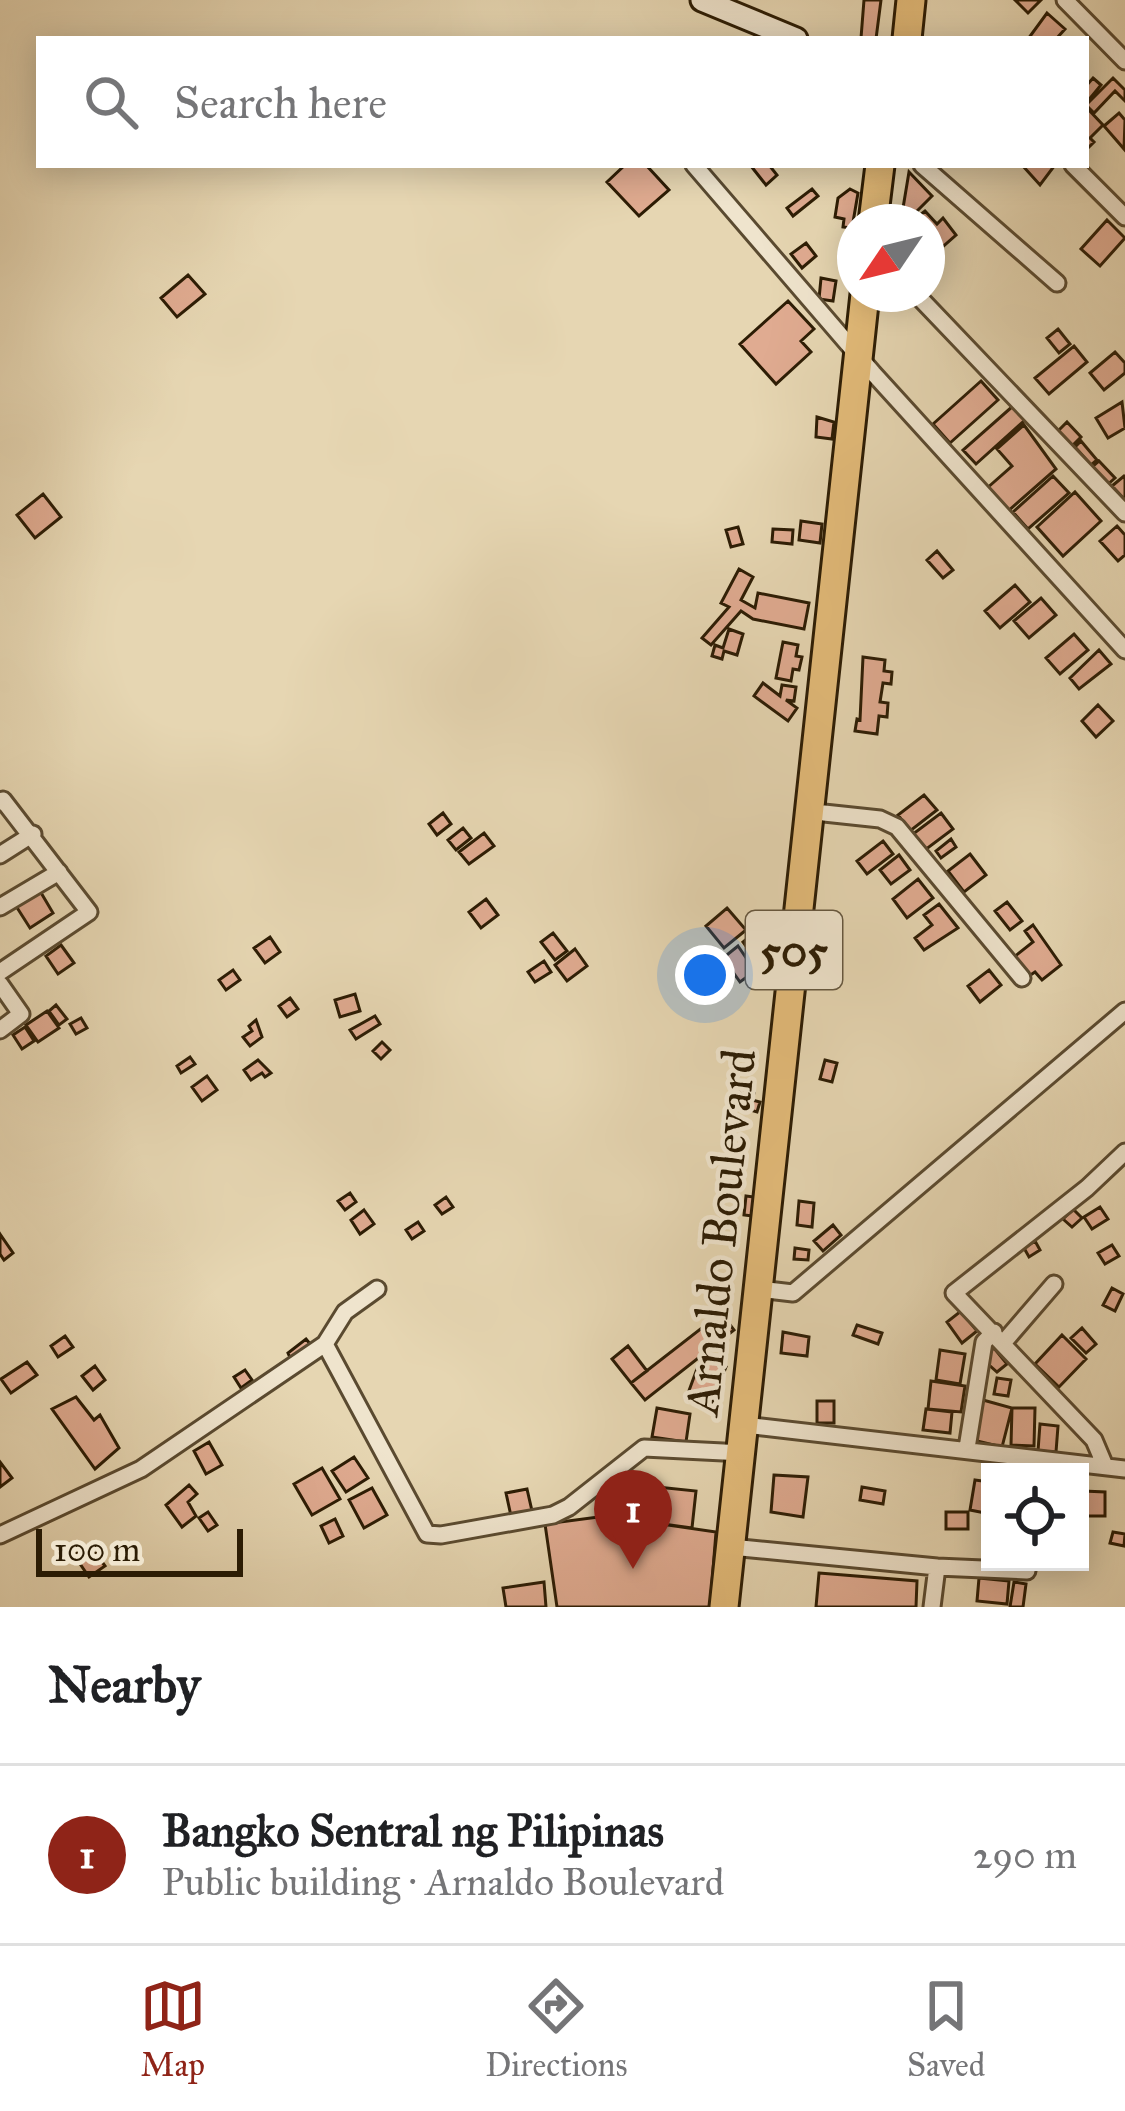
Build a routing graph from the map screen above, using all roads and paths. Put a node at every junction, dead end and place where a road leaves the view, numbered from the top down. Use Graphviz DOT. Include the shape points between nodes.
graph roads {
  1 [pos="702,0"];
  2 [pos="898,0"];
  3 [pos="911,0"];
  4 [pos="1065,0"];
  5 [pos="789,36"];
  6 [pos="894,36"];
  7 [pos="907,36"];
  8 [pos="1125,61"];
  9 [pos="697,168"];
  10 [pos="880,168"];
  11 [pos="892,168"];
  12 [pos="925,168"];
  13 [pos="1076,168"];
  14 [pos="881,204"];
  15 [pos="885,204"];
  16 [pos="1125,218"];
  17 [pos="1057,283"];
  18 [pos="865,312"];
  19 [pos="876,312"];
  20 [pos="933,312"];
  21 [pos="866,364"];
  22 [pos="1125,513"];
  23 [pos="1125,650"];
  24 [pos="823,760"];
  25 [pos="0,802"];
  26 [pos="824,813"];
  27 [pos="33,834"];
  28 [pos="0,855"];
  29 [pos="59,872"];
  30 [pos="807,895"];
  31 [pos="0,907"];
  32 [pos="0,972"];
  33 [pos="1022,978"];
  34 [pos="0,984"];
  35 [pos="1125,1011"];
  36 [pos="0,1030"];
  37 [pos="1125,1152"];
  38 [pos="1054,1284"];
  39 [pos="377,1288"];
  40 [pos="766,1290"];
  41 [pos="999,1337"];
  42 [pos="325,1344"];
  43 [pos="749,1435"];
  44 [pos="968,1448"];
  45 [pos="1105,1466"];
  46 [pos="1125,1469"];
  47 [pos="0,1535"];
  48 [pos="739,1548"];
  49 [pos="938,1567"];
  50 [pos="981,1568"];
  51 [pos="724,1607"];
  52 [pos="741,1607"];
  53 [pos="932,1607"];
  1 -- 5 [label="street"];
  2 -- 6 [label="highway"];
  3 -- 7 [label="highway"];
  4 -- 8 [label="street"];
  9 -- 21 [label="street"];
  10 -- 14 [label="highway"];
  11 -- 15 [label="highway"];
  12 -- 17 [label="street"];
  13 -- 16 [label="street"];
  18 -- 21 [label="highway, Arnaldo Boulevard / 505"];
  19 -- 21 [label="highway, Arnaldo Boulevard / 505"];
  20 -- 22 [label="street"];
  21 -- 23 [label="street"];
  21 -- 24 [label="highway, Arnaldo Boulevard / 505"];
  24 -- 26 [label="highway, Arnaldo Boulevard / 505"];
  24 -- 30 [label="highway, Arnaldo Boulevard / 505"];
  25 -- 27 [label="street"];
  26 -- 30 [label="highway, Arnaldo Boulevard / 505"];
  26 -- 33 [label="street" via="897,827"];
  27 -- 28 [label="street"];
  27 -- 29 [label="street"];
  29 -- 31 [label="street"];
  29 -- 32 [label="street" via="89,912"];
  30 -- 40 [label="highway, Arnaldo Boulevard / 505"];
  34 -- 36 [label="street" via="21,1014"];
  35 -- 40 [label="street" via="794,1293"];
  37 -- 41 [label="street" via="954,1294"];
  38 -- 41 [label="street"];
  39 -- 42 [label="street" via="345,1312"];
  40 -- 43 [label="highway, Arnaldo Boulevard / 505"];
  41 -- 44 [label="street" via="984,1342"];
  41 -- 45 [label="street" via="1094,1440"];
  42 -- 43 [label="street" via="427,1534 553,1515 644,1448"];
  42 -- 47 [label="street" via="141,1469"];
  43 -- 44 [label="street"];
  43 -- 48 [label="highway, Arnaldo Boulevard / 505"];
  44 -- 45 [label="street"];
  45 -- 46 [label="street"];
  48 -- 49 [label="street"];
  48 -- 51 [label="highway, Arnaldo Boulevard / 505"];
  48 -- 52 [label="highway, Arnaldo Boulevard / 505"];
  49 -- 50 [label="street"];
  49 -- 53 [label="street"];
}
